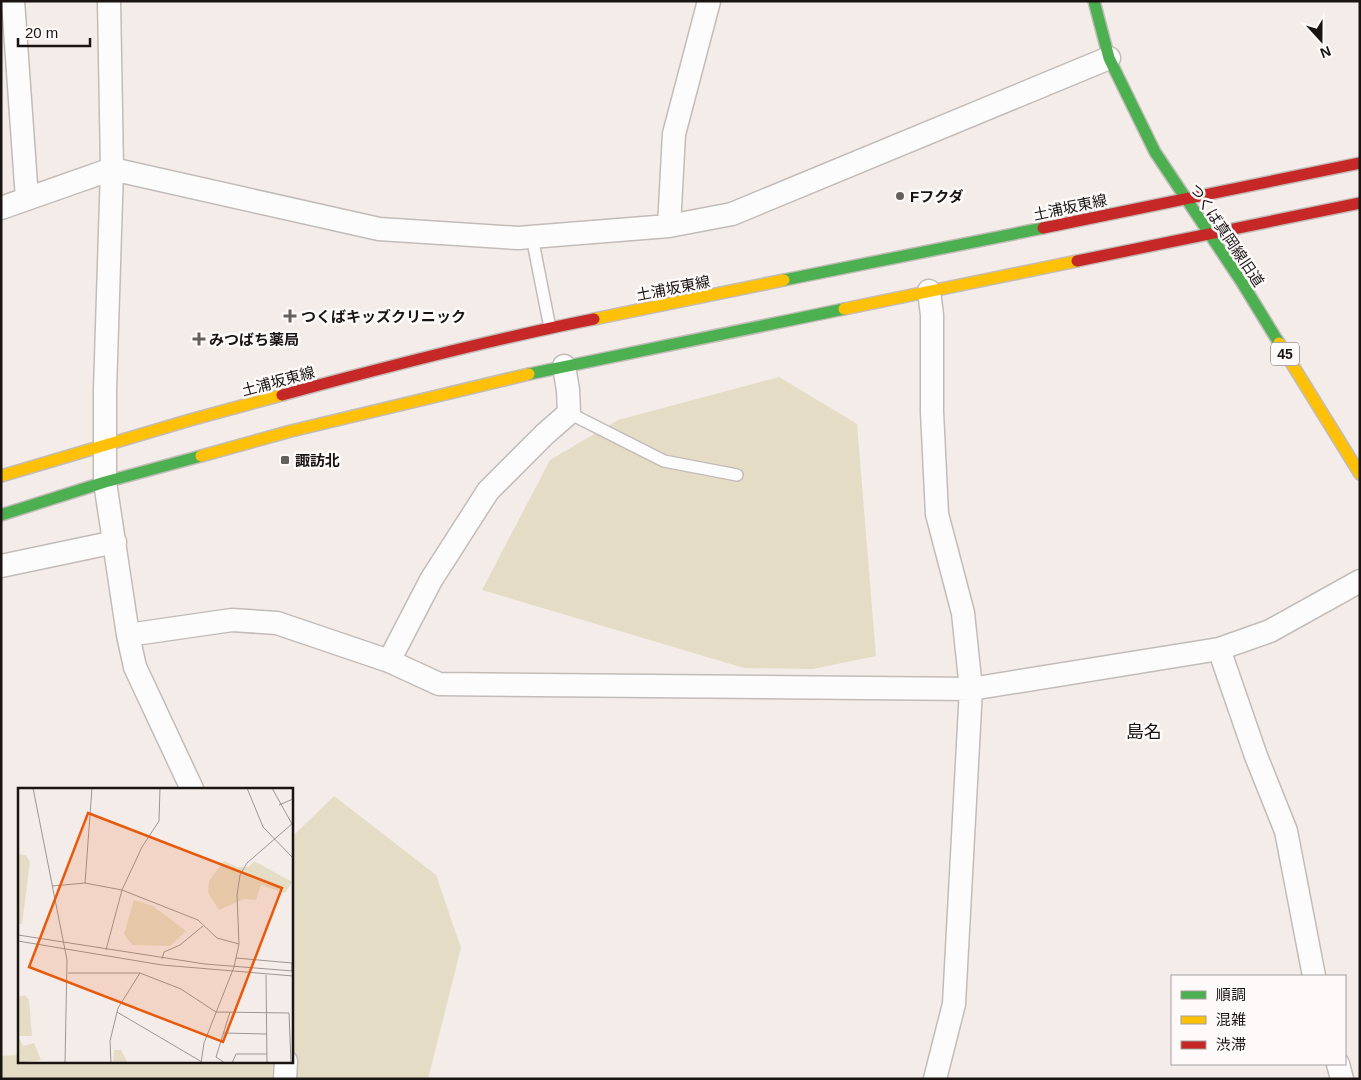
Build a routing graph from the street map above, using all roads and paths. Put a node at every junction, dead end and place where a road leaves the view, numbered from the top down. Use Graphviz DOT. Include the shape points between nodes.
graph roads {
  1 [pos="13,1"];
  2 [pos="110,1"];
  3 [pos="708,1"];
  4 [pos="1094,1"];
  5 [pos="9,57"];
  6 [pos="1109,58"];
  7 [pos="1360,163"];
  8 [pos="112,169"];
  9 [pos="27,199"];
  10 [pos="1185,199"];
  11 [pos="1360,203"];
  12 [pos="1,208"];
  13 [pos="669,226"];
  14 [pos="1209,234"];
  15 [pos="532,237"];
  16 [pos="929,291"];
  17 [pos="550,328"];
  18 [pos="564,366"];
  19 [pos="569,413"];
  20 [pos="105,445"];
  21 [pos="737,474"];
  22 [pos="1360,474"];
  23 [pos="1,476"];
  24 [pos="105,482"];
  25 [pos="1,515"];
  26 [pos="115,542"];
  27 [pos="1,566"];
  28 [pos="1360,581"];
  29 [pos="128,635"];
  30 [pos="1218,649"];
  31 [pos="389,661"];
  32 [pos="971,689"];
  33 [pos="192,788"];
  34 [pos="1314,975"];
  35 [pos="286,1062"];
  36 [pos="1338,1065"];
  37 [pos="285,1079"];
  38 [pos="935,1079"];
  39 [pos="1342,1079"];
  1 -- 5 [label="street"];
  2 -- 8 [label="street"];
  3 -- 13 [label="street" via="674,134"];
  4 -- 6 [label="main road, つくば真岡線旧道 / 45"];
  5 -- 9 [label="street"];
  6 -- 10 [label="main road, つくば真岡線旧道 / 45" via="1152,146"];
  6 -- 13 [label="street" via="732,214"];
  7 -- 10 [label="main road, 土浦坂東線"];
  8 -- 9 [label="street"];
  8 -- 15 [label="street" via="379,229"];
  8 -- 20 [label="street"];
  9 -- 12 [label="street"];
  10 -- 14 [label="main road, つくば真岡線旧道 / 45"];
  10 -- 17 [label="main road, 土浦坂東線"];
  11 -- 14 [label="main road"];
  13 -- 15 [label="street"];
  14 -- 16 [label="main road"];
  14 -- 22 [label="main road, つくば真岡線旧道 / 45"];
  15 -- 17 [label="lane"];
  16 -- 18 [label="main road"];
  16 -- 32 [label="street" via="938,514 963,613"];
  17 -- 20 [label="main road, 土浦坂東線" via="363,374"];
  18 -- 19 [label="street"];
  18 -- 24 [label="main road" via="291,431"];
  19 -- 21 [label="lane" via="664,461"];
  19 -- 31 [label="street" via="488,491 431,580"];
  20 -- 23 [label="main road, 土浦坂東線"];
  20 -- 24 [label="street"];
  24 -- 25 [label="main road"];
  24 -- 26 [label="street"];
  26 -- 27 [label="street"];
  26 -- 29 [label="street"];
  28 -- 30 [label="street" via="1270,631"];
  29 -- 31 [label="street" via="232,620 277,622"];
  29 -- 33 [label="street" via="135,667"];
  30 -- 32 [label="street"];
  30 -- 34 [label="street" via="1286,831"];
  31 -- 32 [label="street" via="439,684"];
  32 -- 38 [label="street" via="954,1004"];
  35 -- 37 [label="street"];
  36 -- 39 [label="street"];
}
